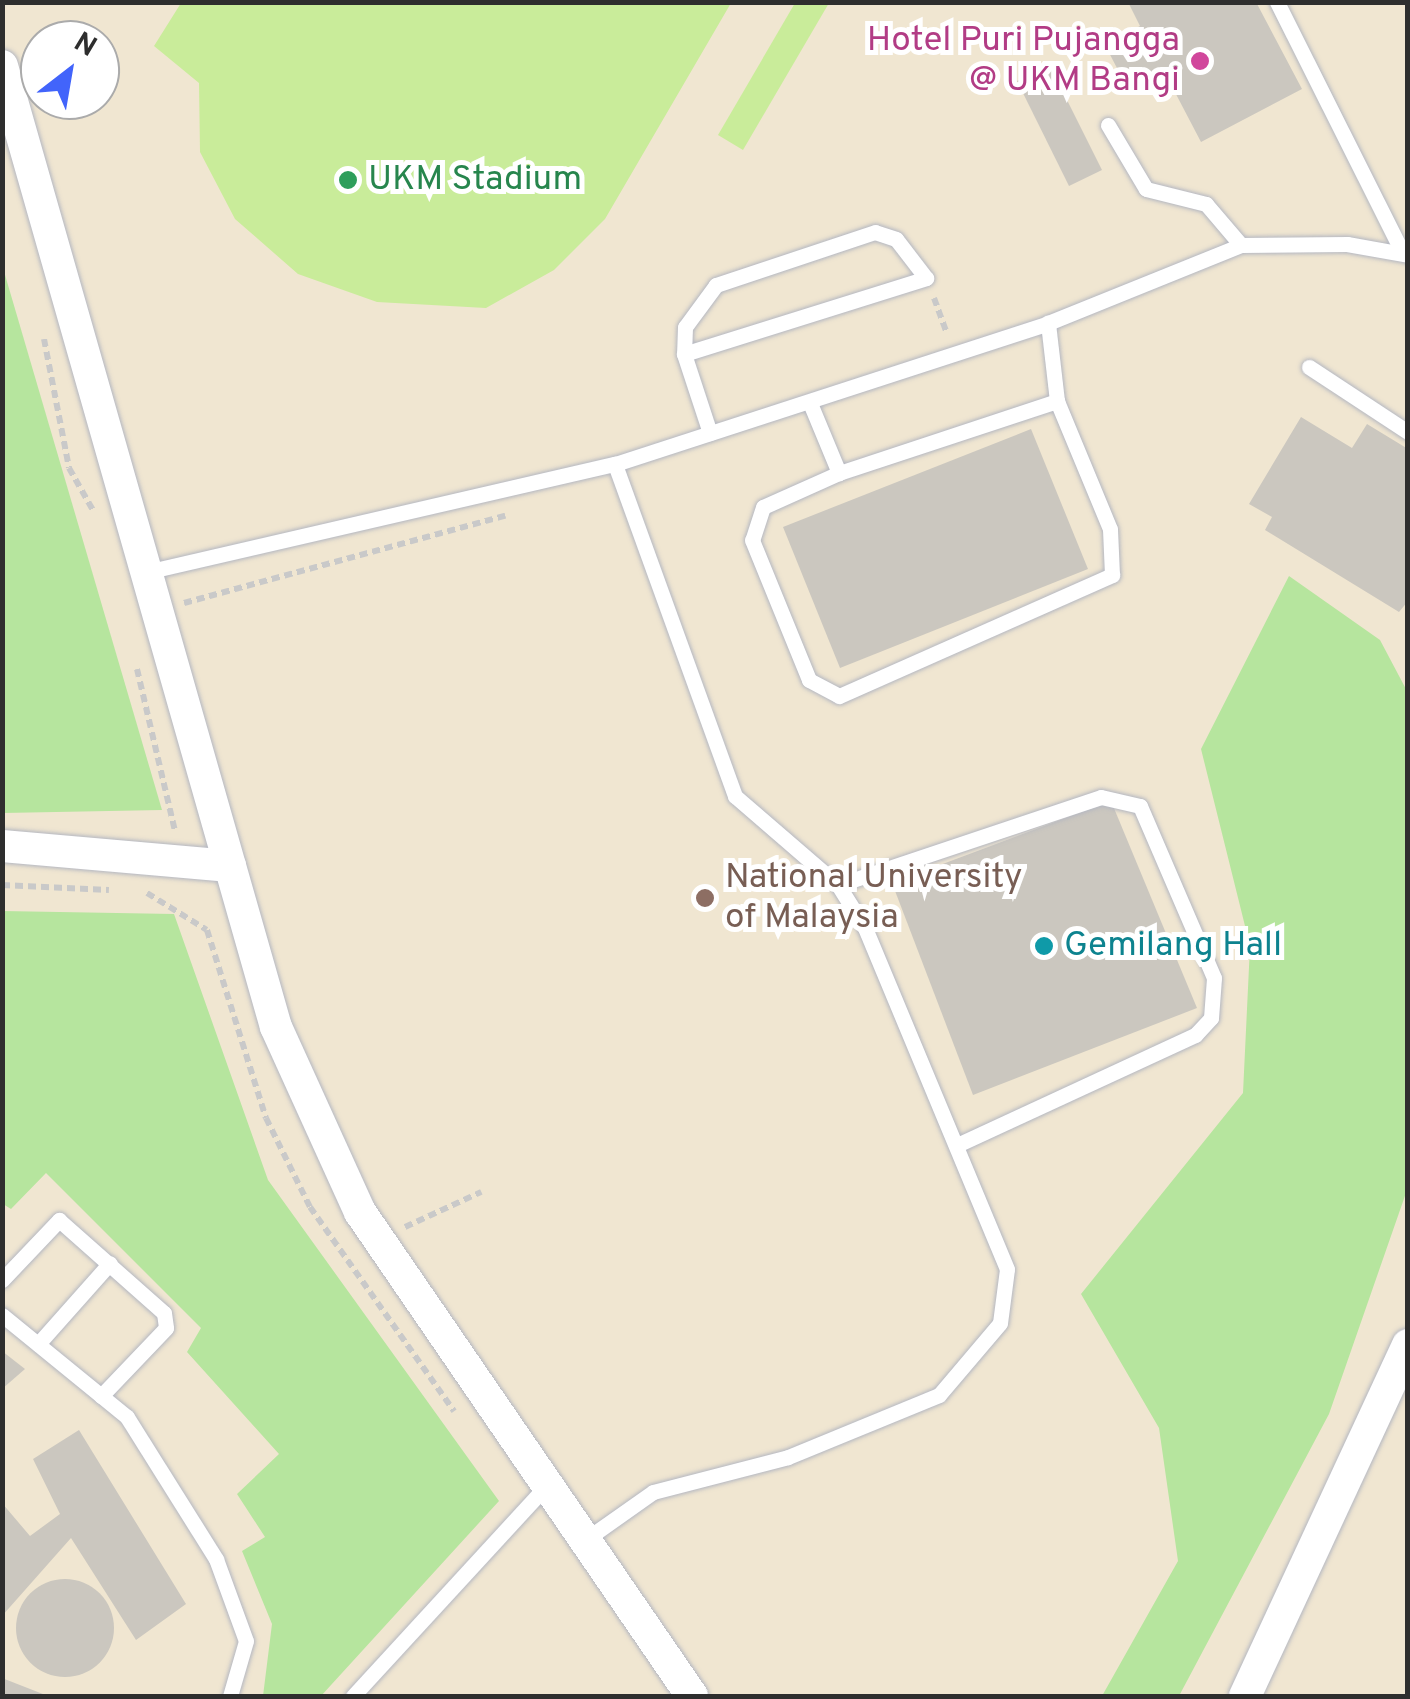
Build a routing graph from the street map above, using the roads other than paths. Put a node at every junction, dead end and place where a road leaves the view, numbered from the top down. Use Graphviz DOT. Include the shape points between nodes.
graph roads {
  1 [pos="1277,2"];
  2 [pos="2,66"];
  3 [pos="1108,125"];
  4 [pos="1241,245"];
  5 [pos="1404,253"];
  6 [pos="1048,322"];
  7 [pos="684,354"];
  8 [pos="1308,367"];
  9 [pos="1057,401"];
  10 [pos="810,403"];
  11 [pos="1408,432"];
  12 [pos="710,434"];
  13 [pos="616,464"];
  14 [pos="839,473"];
  15 [pos="146,572"];
  16 [pos="2,846"];
  17 [pos="230,866"];
  18 [pos="838,885"];
  19 [pos="959,1144"];
  20 [pos="110,1262"];
  21 [pos="2,1280"];
  22 [pos="2,1315"];
  23 [pos="38,1344"];
  24 [pos="1408,1345"];
  25 [pos="101,1396"];
  26 [pos="544,1488"];
  27 [pos="582,1542"];
  28 [pos="230,1696"];
  29 [pos="352,1696"];
  30 [pos="692,1696"];
  31 [pos="1245,1696"];
  1 -- 5 [label="lane"];
  2 -- 15 [label="street"];
  3 -- 4 [label="lane" via="1146,190 1206,204"];
  4 -- 5 [label="lane"];
  4 -- 6 [label="lane"];
  6 -- 9 [label="lane"];
  6 -- 10 [label="lane"];
  7 -- 7 [label="lane" via="926,278 896,238 855,234 716,285 685,326"];
  7 -- 12 [label="lane"];
  8 -- 11 [label="lane"];
  9 -- 14 [label="lane"];
  9 -- 14 [label="lane" via="1110,529 1112,575 840,696 809,680 752,540 763,506"];
  10 -- 12 [label="lane"];
  10 -- 14 [label="lane"];
  12 -- 13 [label="lane"];
  13 -- 15 [label="lane"];
  13 -- 18 [label="lane" via="736,796"];
  15 -- 17 [label="street"];
  16 -- 17 [label="street"];
  17 -- 26 [label="street" via="276,1027 378,1239"];
  18 -- 19 [label="lane"];
  18 -- 19 [label="lane" via="1100,797 1140,806 1214,978 1211,1018 1195,1035"];
  19 -- 27 [label="lane" via="1006,1269 1000,1323 972,1365 938,1395 788,1457 652,1492"];
  20 -- 21 [label="lane" via="52,1221"];
  20 -- 23 [label="lane"];
  20 -- 25 [label="lane" via="168,1319"];
  22 -- 23 [label="lane"];
  23 -- 25 [label="lane"];
  24 -- 31 [label="street"];
  25 -- 28 [label="lane" via="126,1417 236,1596 246,1641"];
  26 -- 27 [label="street"];
  26 -- 29 [label="lane"];
  27 -- 30 [label="street"];
}
